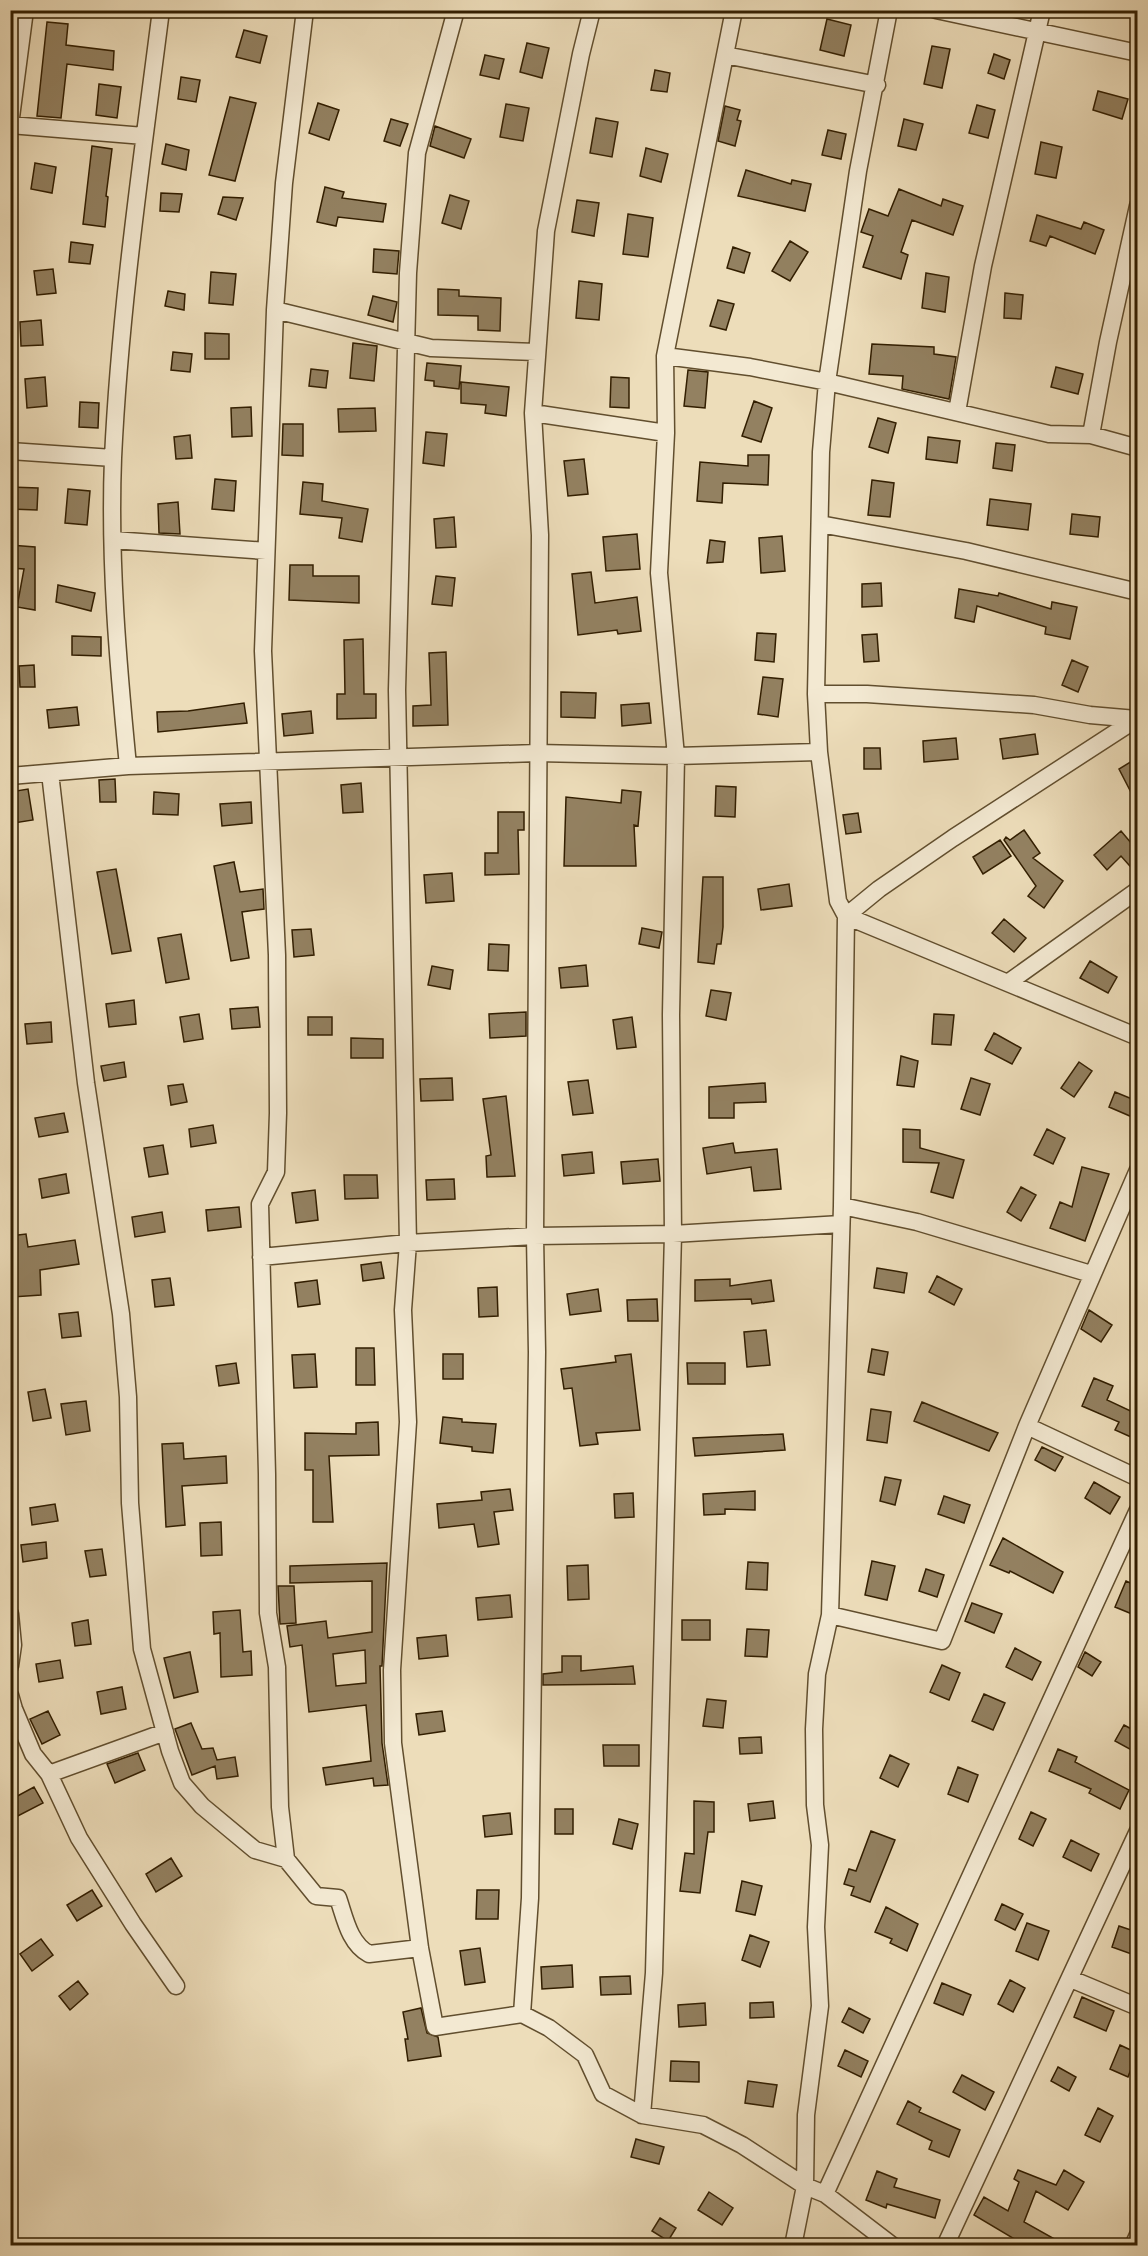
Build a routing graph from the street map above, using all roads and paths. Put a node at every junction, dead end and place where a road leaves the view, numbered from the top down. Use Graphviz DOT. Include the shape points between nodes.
graph roads {
  1 [pos="25,10"];
  2 [pos="161,10"];
  3 [pos="305,10"];
  4 [pos="456,10"];
  5 [pos="592,10"];
  6 [pos="734,10"];
  7 [pos="889,10"];
  8 [pos="936,10"];
  9 [pos="1042,10"];
  10 [pos="1037,33"];
  11 [pos="1137,52"];
  12 [pos="725,55"];
  13 [pos="877,85"];
  14 [pos="10,125"];
  15 [pos="144,136"];
  16 [pos="1137,206"];
  17 [pos="274,310"];
  18 [pos="406,342"];
  19 [pos="536,352"];
  20 [pos="665,356"];
  21 [pos="827,382"];
  22 [pos="957,412"];
  23 [pos="533,413"];
  24 [pos="666,433"];
  25 [pos="1091,435"];
  26 [pos="1137,448"];
  27 [pos="10,452"];
  28 [pos="113,458"];
  29 [pos="820,524"];
  30 [pos="113,540"];
  31 [pos="267,551"];
  32 [pos="1137,592"];
  33 [pos="816,694"];
  34 [pos="1137,718"];
  35 [pos="819,752"];
  36 [pos="537,753"];
  37 [pos="676,756"];
  38 [pos="397,758"];
  39 [pos="268,761"];
  40 [pos="128,766"];
  41 [pos="50,773"];
  42 [pos="10,776"];
  43 [pos="1137,890"];
  44 [pos="846,916"];
  45 [pos="1009,982"];
  46 [pos="1137,1037"];
  47 [pos="1137,1170"];
  48 [pos="842,1206"];
  49 [pos="841,1224"];
  50 [pos="673,1234"];
  51 [pos="535,1236"];
  52 [pos="408,1243"];
  53 [pos="261,1257"];
  54 [pos="1091,1274"];
  55 [pos="1027,1426"];
  56 [pos="1137,1478"];
  57 [pos="1137,1510"];
  58 [pos="10,1614"];
  59 [pos="830,1616"];
  60 [pos="10,1666"];
  61 [pos="10,1695"];
  62 [pos="165,1732"];
  63 [pos="49,1774"];
  64 [pos="1137,1831"];
  65 [pos="286,1859"];
  66 [pos="420,1948"];
  67 [pos="1071,1979"];
  68 [pos="176,1986"];
  69 [pos="1137,2007"];
  70 [pos="522,2014"];
  71 [pos="642,2115"];
  72 [pos="805,2186"];
  73 [pos="825,2194"];
  74 [pos="1137,2235"];
  75 [pos="884,2243"];
  76 [pos="793,2246"];
  77 [pos="945,2246"];
  78 [pos="1132,2246"];
  1 -- 14 [label="street"];
  2 -- 15 [label="street"];
  3 -- 17 [label="street" via="284,183"];
  4 -- 18 [label="street" via="417,153"];
  5 -- 19 [label="street" via="546,231"];
  6 -- 12 [label="street"];
  7 -- 13 [label="street"];
  8 -- 10 [label="street"];
  9 -- 10 [label="street"];
  10 -- 11 [label="street"];
  10 -- 22 [label="street" via="983,266"];
  12 -- 13 [label="street"];
  12 -- 20 [label="street"];
  13 -- 21 [label="street" via="858,171"];
  14 -- 15 [label="street"];
  15 -- 28 [label="street"];
  16 -- 25 [label="street"];
  17 -- 18 [label="street"];
  17 -- 31 [label="street"];
  18 -- 19 [label="street" via="431,348"];
  18 -- 38 [label="street"];
  19 -- 23 [label="street"];
  20 -- 21 [label="street"];
  20 -- 24 [label="street"];
  21 -- 22 [label="street"];
  21 -- 29 [label="street"];
  22 -- 25 [label="street" via="1049,434"];
  23 -- 24 [label="street"];
  23 -- 36 [label="street" via="540,535"];
  24 -- 37 [label="street" via="659,573"];
  25 -- 26 [label="street"];
  27 -- 28 [label="street"];
  28 -- 30 [label="street"];
  29 -- 32 [label="street" via="966,551"];
  29 -- 33 [label="street"];
  30 -- 31 [label="street"];
  30 -- 40 [label="street" via="117,656"];
  31 -- 39 [label="street" via="263,651"];
  33 -- 34 [label="street" via="1035,705"];
  33 -- 35 [label="street"];
  34 -- 44 [label="street" via="888,882"];
  35 -- 37 [label="street"];
  35 -- 44 [label="street" via="838,901"];
  36 -- 37 [label="street"];
  36 -- 38 [label="street"];
  36 -- 51 [label="street"];
  37 -- 50 [label="street" via="671,1015"];
  38 -- 39 [label="street"];
  38 -- 52 [label="street"];
  39 -- 40 [label="street"];
  39 -- 53 [label="street" via="277,955 278,1113 276,1172 260,1204"];
  40 -- 41 [label="street"];
  41 -- 42 [label="street"];
  41 -- 62 [label="street" via="87,1095 121,1314 128,1397 130,1515 142,1649"];
  43 -- 45 [label="street"];
  44 -- 45 [label="street"];
  44 -- 48 [label="street"];
  45 -- 46 [label="street"];
  47 -- 54 [label="street"];
  48 -- 49 [label="street"];
  48 -- 54 [label="street" via="917,1222"];
  49 -- 50 [label="street"];
  49 -- 59 [label="street"];
  50 -- 51 [label="street"];
  50 -- 71 [label="street" via="654,1974"];
  51 -- 52 [label="street"];
  51 -- 70 [label="street" via="531,1874"];
  52 -- 53 [label="street"];
  52 -- 66 [label="street" via="403,1310 408,1422 392,1670 393,1743"];
  53 -- 65 [label="street" via="267,1613 277,1667 280,1808"];
  54 -- 55 [label="street"];
  55 -- 56 [label="street"];
  55 -- 59 [label="street" via="942,1641"];
  57 -- 73 [label="street"];
  58 -- 60 [label="street" via="14,1645"];
  59 -- 72 [label="street" via="817,1674 814,1729 820,1845 816,1927 820,2006 806,2115"];
  61 -- 63 [label="street" via="33,1754"];
  62 -- 63 [label="street"];
  62 -- 65 [label="street" via="182,1783 202,1806 255,1850"];
  63 -- 68 [label="street" via="79,1838"];
  64 -- 67 [label="street"];
  65 -- 66 [label="street" via="316,1896 338,1898 352,1939 363,1951 369,1954"];
  66 -- 70 [label="street" via="435,2027"];
  67 -- 69 [label="street"];
  67 -- 77 [label="street"];
  70 -- 71 [label="street" via="585,2055 603,2094"];
  71 -- 72 [label="street" via="703,2126 742,2145"];
  72 -- 73 [label="street"];
  72 -- 76 [label="street"];
  73 -- 75 [label="street"];
  74 -- 78 [label="street"];
}
